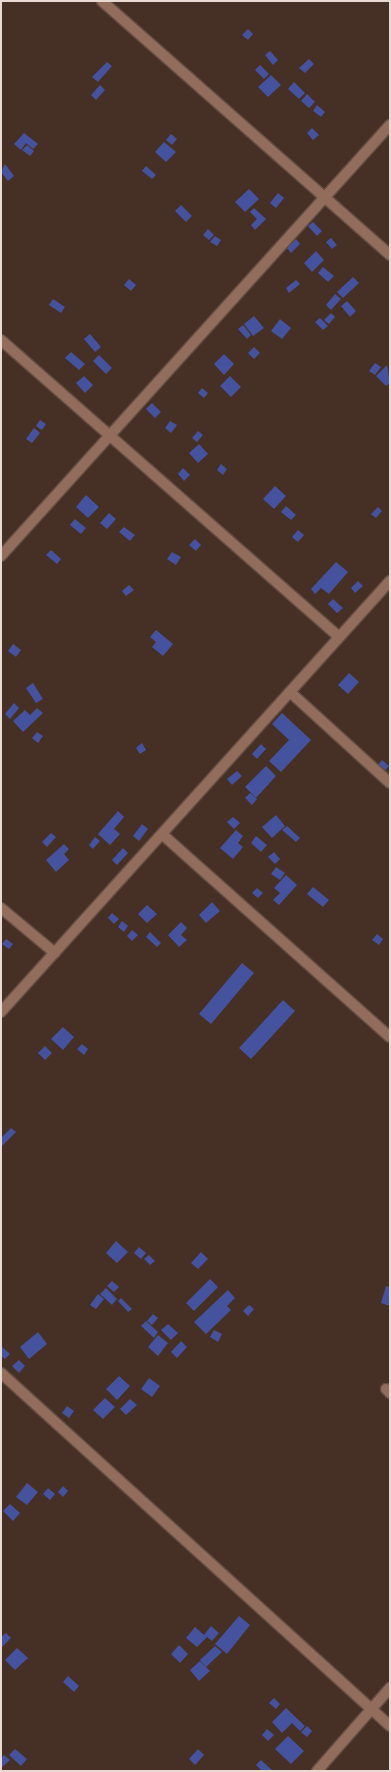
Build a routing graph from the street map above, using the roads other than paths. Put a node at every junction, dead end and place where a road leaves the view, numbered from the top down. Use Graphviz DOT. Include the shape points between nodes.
graph roads {
  1 [pos="102,1"];
  2 [pos="390,124"];
  3 [pos="324,197"];
  4 [pos="390,255"];
  5 [pos="1,340"];
  6 [pos="110,435"];
  7 [pos="1,556"];
  8 [pos="390,581"];
  9 [pos="340,637"];
  10 [pos="290,692"];
  11 [pos="390,783"];
  12 [pos="162,834"];
  13 [pos="1,908"];
  14 [pos="55,953"];
  15 [pos="1,1012"];
  16 [pos="390,1038"];
  17 [pos="1,1373"];
  18 [pos="390,1688"];
  19 [pos="371,1709"];
  20 [pos="390,1726"];
  21 [pos="317,1771"];
  1 -- 3 [label="street"];
  2 -- 3 [label="street"];
  3 -- 4 [label="street"];
  3 -- 6 [label="street"];
  5 -- 6 [label="street"];
  6 -- 7 [label="street"];
  6 -- 9 [label="street"];
  8 -- 9 [label="street"];
  9 -- 10 [label="street"];
  10 -- 11 [label="street"];
  10 -- 12 [label="street"];
  12 -- 14 [label="street"];
  12 -- 16 [label="street"];
  13 -- 14 [label="street"];
  14 -- 15 [label="street"];
  17 -- 19 [label="street"];
  18 -- 19 [label="street"];
  19 -- 20 [label="street"];
  19 -- 21 [label="street"];
}
